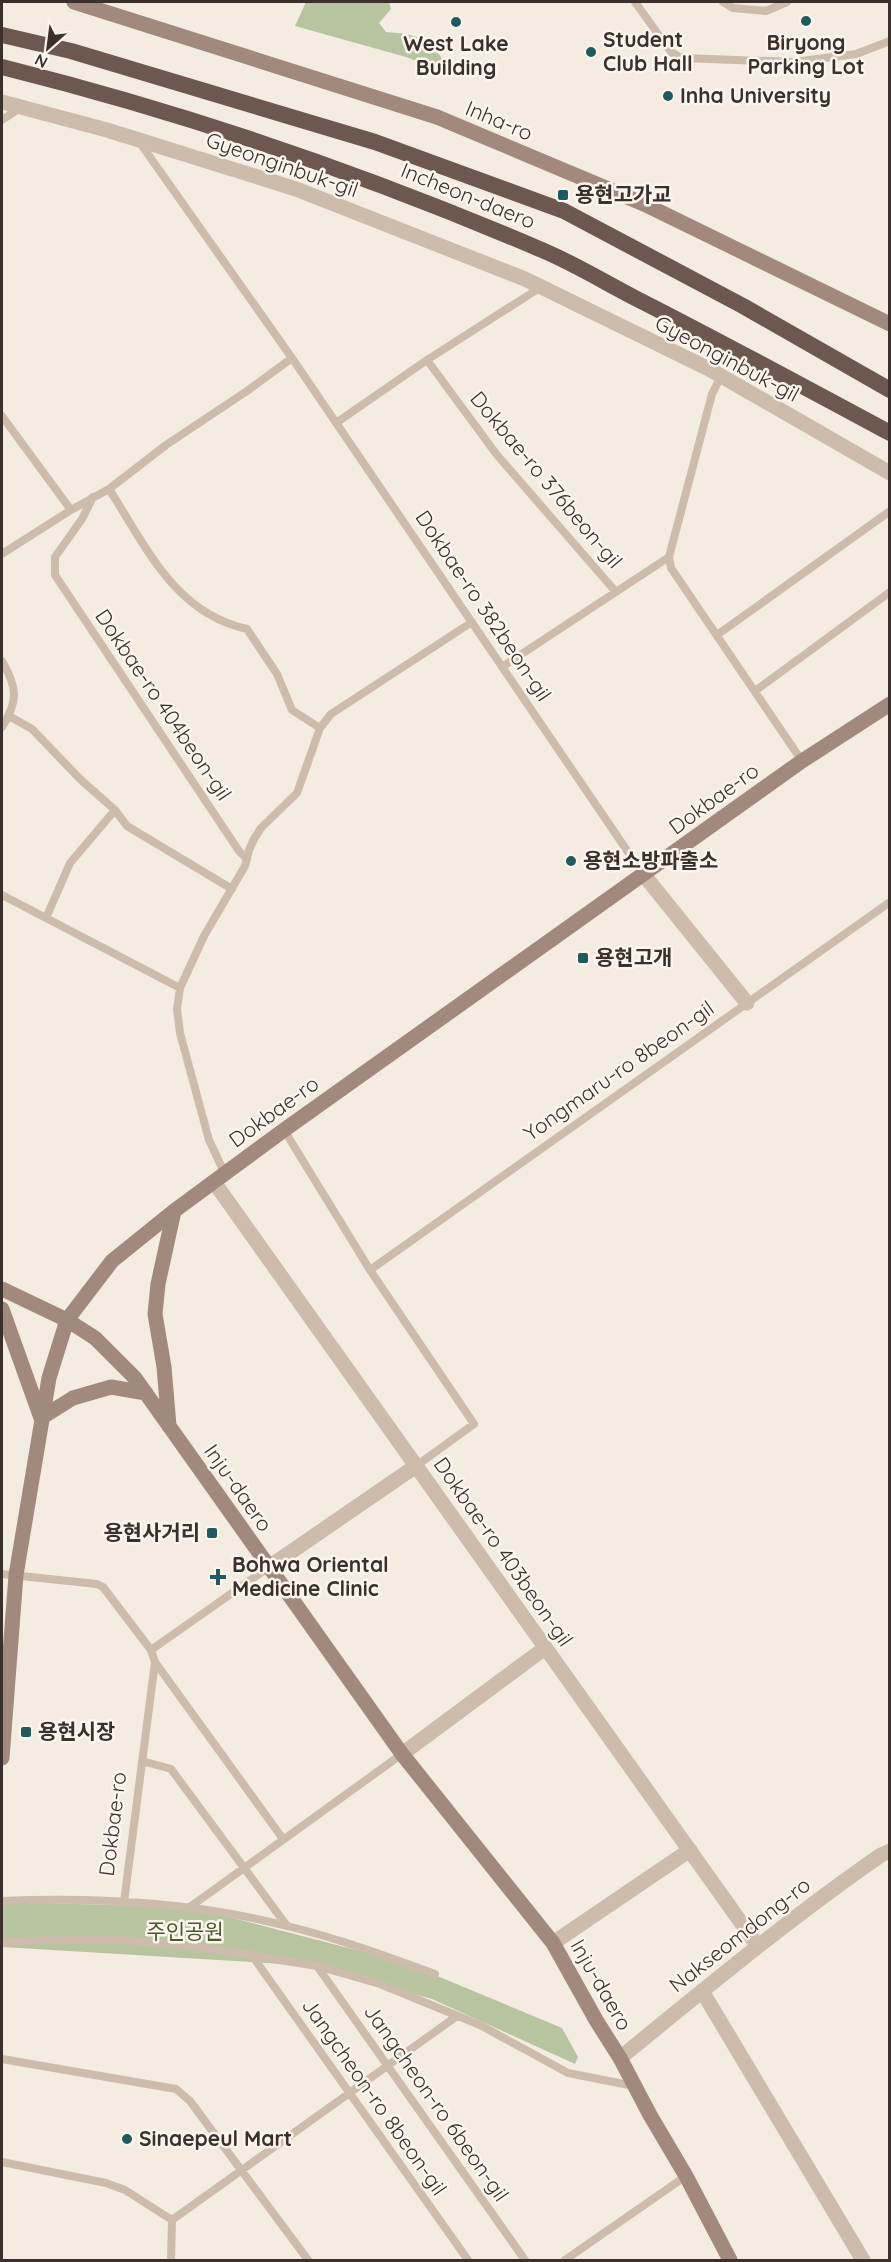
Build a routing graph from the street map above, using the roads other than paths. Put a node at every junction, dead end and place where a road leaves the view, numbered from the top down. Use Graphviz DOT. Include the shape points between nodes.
graph roads {
  1 [pos="74,2"];
  2 [pos="635,2"];
  3 [pos="723,2"];
  4 [pos="787,2"];
  5 [pos="2,34"];
  6 [pos="890,40"];
  7 [pos="2,67"];
  8 [pos="2,102"];
  9 [pos="21,107"];
  10 [pos="2,120"];
  11 [pos="137,139"];
  12 [pos="541,287"];
  13 [pos="890,324"];
  14 [pos="292,358"];
  15 [pos="427,360"];
  16 [pos="721,376"];
  17 [pos="890,390"];
  18 [pos="2,416"];
  19 [pos="336,423"];
  20 [pos="890,434"];
  21 [pos="890,473"];
  22 [pos="109,489"];
  23 [pos="93,497"];
  24 [pos="71,510"];
  25 [pos="890,511"];
  26 [pos="2,555"];
  27 [pos="669,557"];
  28 [pos="616,592"];
  29 [pos="890,592"];
  30 [pos="472,622"];
  31 [pos="717,635"];
  32 [pos="2,661"];
  33 [pos="502,667"];
  34 [pos="754,691"];
  35 [pos="890,704"];
  36 [pos="9,716"];
  37 [pos="2,727"];
  38 [pos="320,728"];
  39 [pos="802,761"];
  40 [pos="115,810"];
  41 [pos="247,859"];
  42 [pos="644,875"];
  43 [pos="232,889"];
  44 [pos="2,895"];
  45 [pos="890,902"];
  46 [pos="46,918"];
  47 [pos="180,988"];
  48 [pos="747,1003"];
  49 [pos="284,1130"];
  50 [pos="219,1178"];
  51 [pos="174,1211"];
  52 [pos="370,1270"];
  53 [pos="2,1289"];
  54 [pos="2,1309"];
  55 [pos="67,1320"];
  56 [pos="146,1394"];
  57 [pos="41,1418"];
  58 [pos="169,1426"];
  59 [pos="416,1466"];
  60 [pos="269,1567"];
  61 [pos="9,1574"];
  62 [pos="545,1648"];
  63 [pos="152,1650"];
  64 [pos="155,1662"];
  65 [pos="402,1754"];
  66 [pos="2,1758"];
  67 [pos="142,1761"];
  68 [pos="283,1839"];
  69 [pos="690,1850"];
  70 [pos="890,1851"];
  71 [pos="244,1868"];
  72 [pos="2,1901"];
  73 [pos="124,1902"];
  74 [pos="190,1907"];
  75 [pos="287,1926"];
  76 [pos="2,1943"];
  77 [pos="553,1943"];
  78 [pos="757,1945"];
  79 [pos="251,1954"];
  80 [pos="317,1966"];
  81 [pos="435,1974"];
  82 [pos="702,1991"];
  83 [pos="457,2016"];
  84 [pos="620,2058"];
  85 [pos="2,2059"];
  86 [pos="387,2066"];
  87 [pos="636,2086"];
  88 [pos="349,2093"];
  89 [pos="2,2162"];
  90 [pos="241,2170"];
  91 [pos="686,2176"];
  92 [pos="172,2220"];
  93 [pos="171,2260"];
  94 [pos="308,2260"];
  95 [pos="468,2260"];
  96 [pos="525,2260"];
  97 [pos="565,2260"];
  98 [pos="730,2260"];
  99 [pos="863,2260"];
  1 -- 13 [label="main road, Inha-ro" via="437,117 644,204"];
  2 -- 6 [label="lane" via="671,52 681,58 794,62 856,54"];
  3 -- 4 [label="lane" via="733,8 766,11"];
  5 -- 17 [label="highway, Incheon-daero" via="375,142 564,211"];
  7 -- 20 [label="highway, Incheon-daero" via="232,132 369,180 544,251 723,342"];
  8 -- 9 [label="street, Gyeonginbuk-gil"];
  9 -- 10 [label="lane"];
  9 -- 11 [label="street, Gyeonginbuk-gil"];
  11 -- 12 [label="street, Gyeonginbuk-gil" via="296,189"];
  11 -- 14 [label="lane, Dokbae-ro 382beon-gil"];
  12 -- 15 [label="lane"];
  12 -- 16 [label="street, Gyeonginbuk-gil"];
  14 -- 19 [label="lane, Dokbae-ro 382beon-gil"];
  14 -- 22 [label="lane"];
  15 -- 19 [label="lane"];
  15 -- 28 [label="lane, Dokbae-ro 376beon-gil" via="496,455"];
  16 -- 21 [label="street, Gyeonginbuk-gil"];
  16 -- 27 [label="lane" via="712,394"];
  18 -- 24 [label="lane"];
  19 -- 30 [label="lane, Dokbae-ro 382beon-gil"];
  22 -- 23 [label="lane"];
  22 -- 38 [label="lane" via="173,587 227,625 247,629 277,674 292,710"];
  23 -- 24 [label="lane"];
  23 -- 41 [label="lane, Dokbae-ro 404beon-gil" via="55,557 55,575"];
  24 -- 26 [label="lane"];
  25 -- 31 [label="lane"];
  27 -- 28 [label="lane, Dokbae-ro 376beon-gil"];
  27 -- 31 [label="lane" via="672,568"];
  28 -- 33 [label="lane, Dokbae-ro 376beon-gil"];
  29 -- 34 [label="lane"];
  30 -- 33 [label="lane, Dokbae-ro 382beon-gil"];
  30 -- 38 [label="lane" via="331,714"];
  31 -- 34 [label="lane"];
  32 -- 36 [label="lane" via="16,693"];
  33 -- 42 [label="lane, Dokbae-ro 382beon-gil"];
  34 -- 39 [label="lane"];
  35 -- 39 [label="main road, Dokbae-ro"];
  36 -- 37 [label="lane"];
  36 -- 40 [label="lane" via="32,729"];
  38 -- 41 [label="lane" via="297,793 261,828"];
  39 -- 42 [label="main road, Dokbae-ro"];
  40 -- 43 [label="lane" via="127,826"];
  40 -- 46 [label="lane" via="70,863"];
  41 -- 43 [label="lane"];
  42 -- 48 [label="street"];
  42 -- 49 [label="main road, Dokbae-ro"];
  43 -- 47 [label="lane"];
  44 -- 46 [label="lane"];
  45 -- 48 [label="lane, Yongmaru-ro 8beon-gil"];
  46 -- 47 [label="lane"];
  47 -- 50 [label="lane" via="180,1033"];
  48 -- 52 [label="lane, Yongmaru-ro 8beon-gil"];
  49 -- 50 [label="main road, Dokbae-ro"];
  49 -- 52 [label="lane"];
  50 -- 51 [label="main road, Dokbae-ro"];
  50 -- 59 [label="street, Dokbae-ro 403beon-gil"];
  51 -- 55 [label="main road, Dokbae-ro" via="112,1261"];
  51 -- 58 [label="main road" via="155,1314"];
  52 -- 59 [label="lane" via="474,1424"];
  53 -- 55 [label="main road, Inju-daero"];
  54 -- 57 [label="main road"];
  55 -- 56 [label="main road, Inju-daero" via="95,1338"];
  55 -- 57 [label="main road, Dokbae-ro" via="48,1378"];
  56 -- 57 [label="main road" via="111,1387 73,1398"];
  56 -- 58 [label="main road, Inju-daero"];
  57 -- 61 [label="main road, Dokbae-ro"];
  58 -- 60 [label="main road, Inju-daero"];
  59 -- 60 [label="street"];
  59 -- 62 [label="street, Dokbae-ro 403beon-gil"];
  60 -- 63 [label="lane"];
  60 -- 65 [label="main road, Inju-daero"];
  61 -- 63 [label="lane" via="103,1587"];
  61 -- 66 [label="main road, Dokbae-ro"];
  62 -- 65 [label="street"];
  62 -- 69 [label="street, Dokbae-ro 403beon-gil"];
  63 -- 64 [label="lane"];
  64 -- 67 [label="lane"];
  64 -- 68 [label="lane"];
  65 -- 68 [label="lane"];
  65 -- 77 [label="main road, Inju-daero"];
  67 -- 71 [label="lane, Dokbae-ro" via="171,1769"];
  67 -- 73 [label="lane, Dokbae-ro"];
  68 -- 71 [label="lane"];
  69 -- 77 [label="street"];
  69 -- 78 [label="street, Dokbae-ro 403beon-gil"];
  70 -- 78 [label="street, Nakseomdong-ro"];
  71 -- 74 [label="lane"];
  71 -- 75 [label="lane"];
  72 -- 73 [label="lane, Dokbae-ro"];
  73 -- 74 [label="lane, Dokbae-ro"];
  74 -- 75 [label="lane, Dokbae-ro"];
  75 -- 81 [label="lane"];
  76 -- 79 [label="lane" via="120,1940"];
  77 -- 84 [label="main road, Inju-daero"];
  78 -- 82 [label="street, Nakseomdong-ro"];
  79 -- 80 [label="lane"];
  79 -- 88 [label="lane, Jangcheon-ro 8beon-gil"];
  80 -- 83 [label="lane" via="380,1984"];
  80 -- 86 [label="lane, Jangcheon-ro 6beon-gil"];
  82 -- 84 [label="street, Nakseomdong-ro"];
  82 -- 99 [label="street"];
  83 -- 86 [label="lane"];
  83 -- 87 [label="lane" via="568,2073"];
  84 -- 87 [label="main road, Inju-daero"];
  85 -- 90 [label="lane" via="176,2089 190,2101"];
  86 -- 88 [label="lane"];
  86 -- 96 [label="lane, Jangcheon-ro 6beon-gil"];
  87 -- 91 [label="main road, Inju-daero"];
  88 -- 90 [label="lane"];
  88 -- 95 [label="lane, Jangcheon-ro 8beon-gil"];
  89 -- 92 [label="lane" via="106,2183 125,2190"];
  90 -- 92 [label="lane"];
  90 -- 94 [label="lane"];
  91 -- 97 [label="lane"];
  91 -- 98 [label="main road, Inju-daero"];
  92 -- 93 [label="lane"];
}
